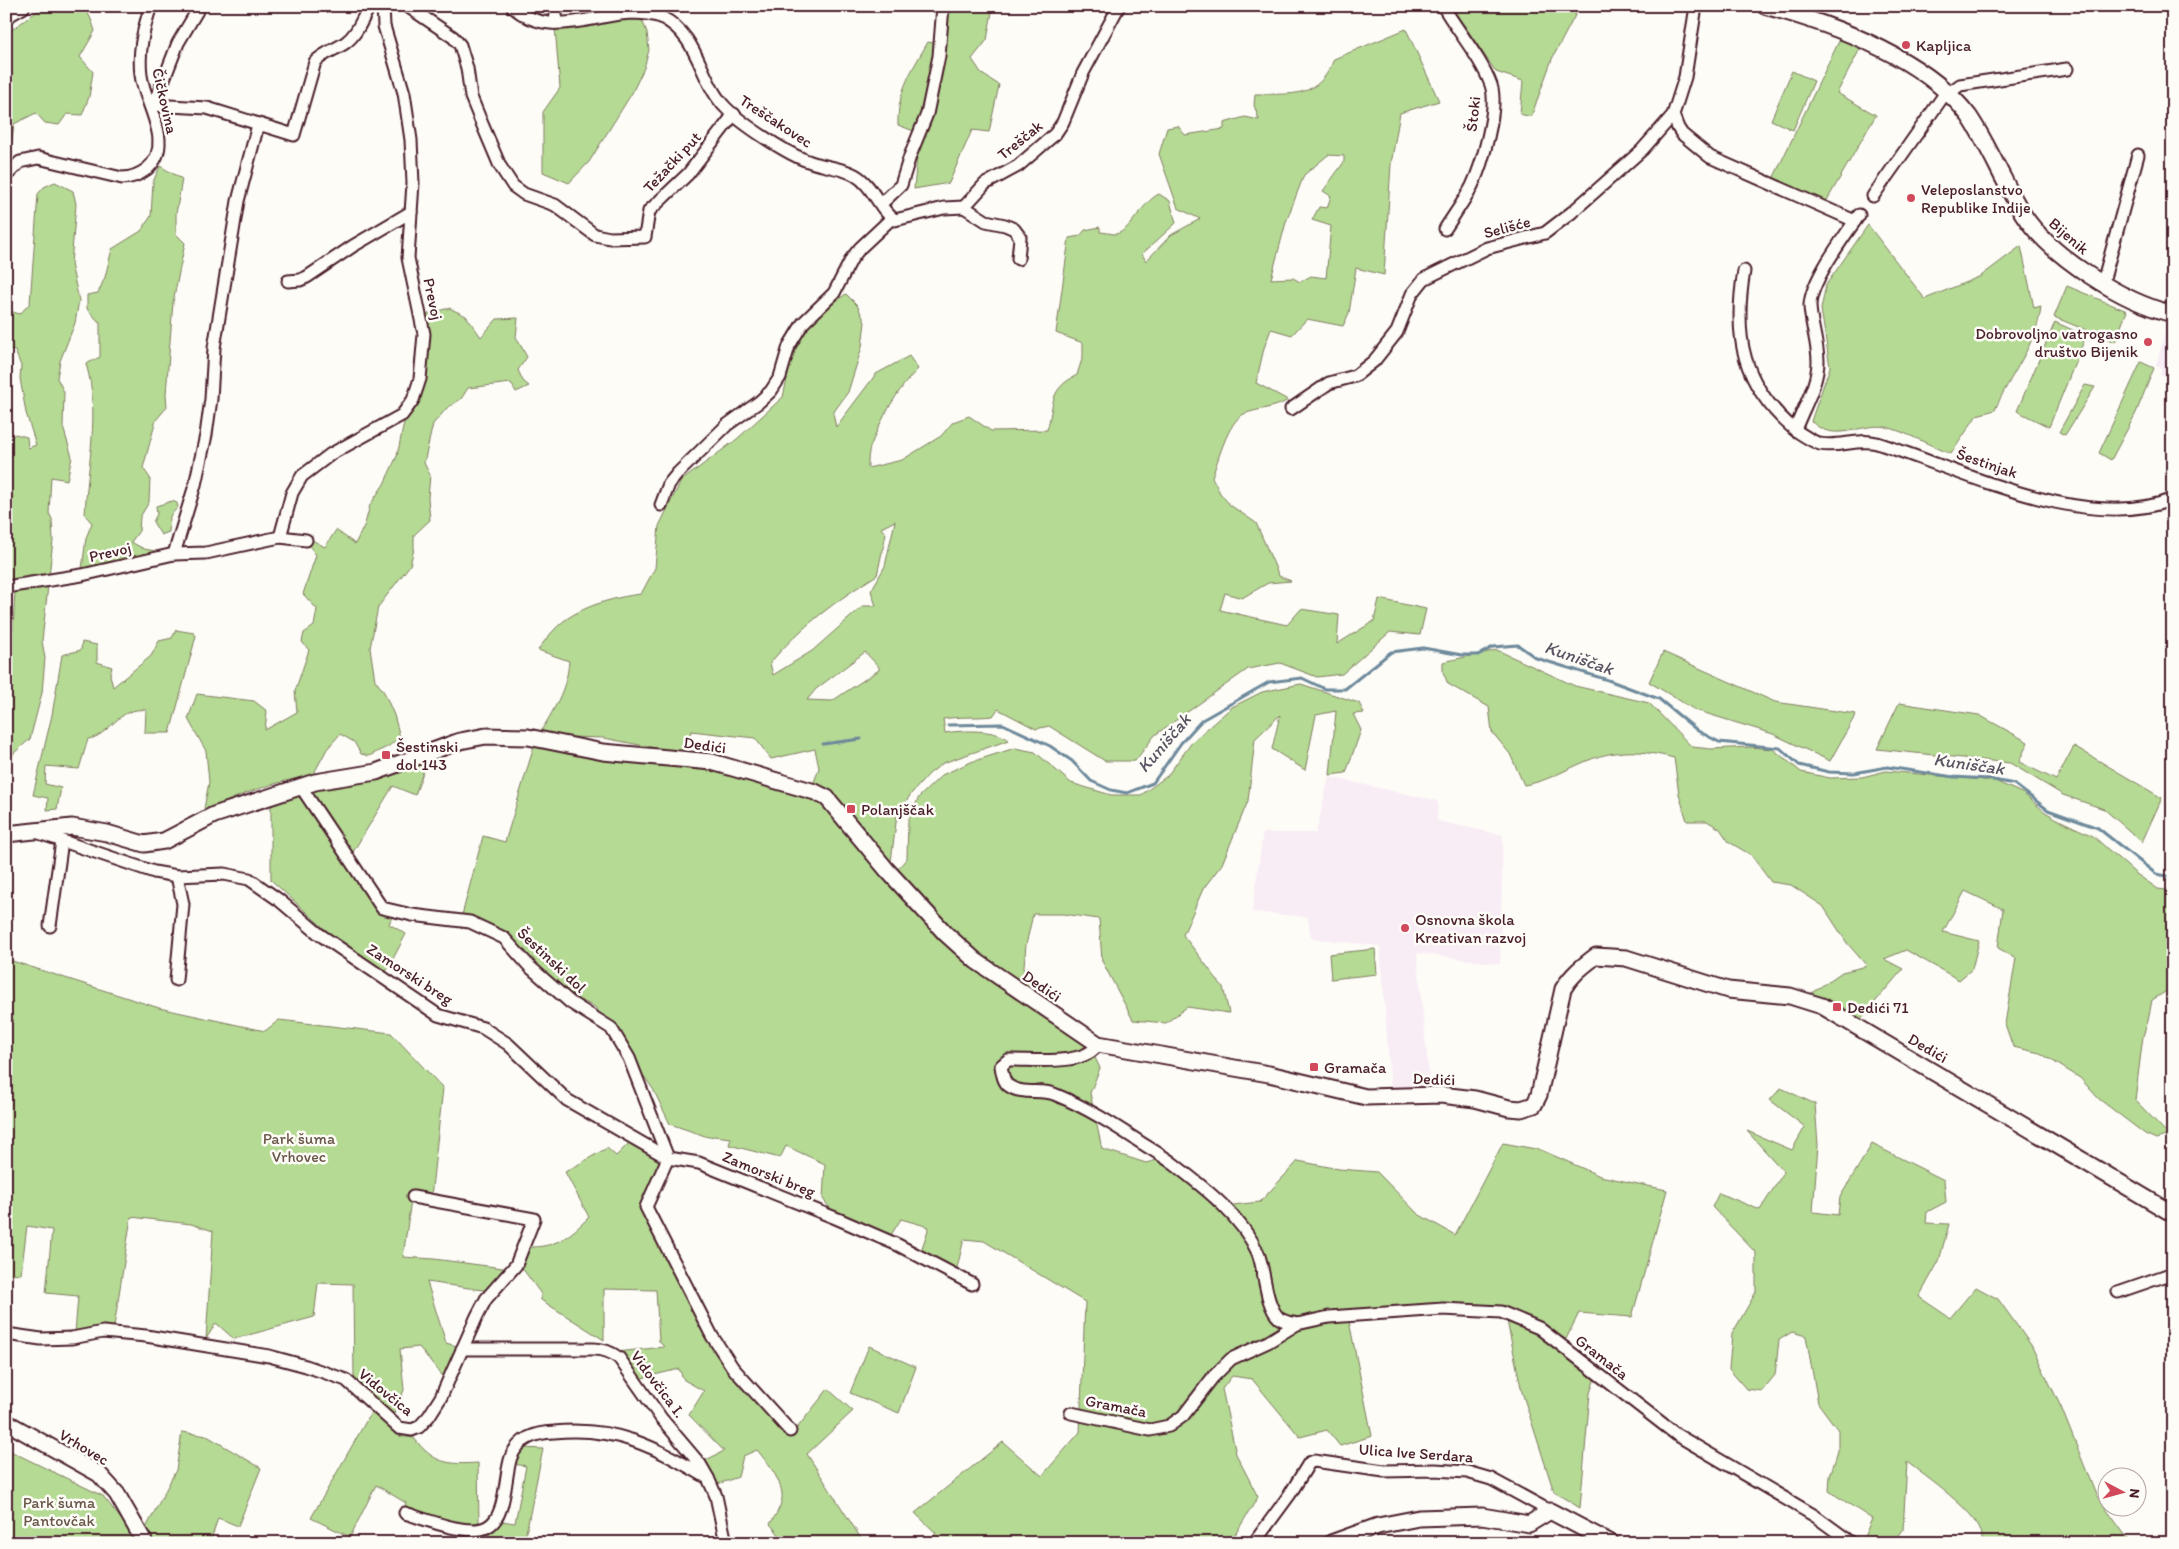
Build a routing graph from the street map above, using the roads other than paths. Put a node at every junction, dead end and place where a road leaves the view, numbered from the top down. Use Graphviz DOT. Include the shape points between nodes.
graph roads {
  1 [pos="22,6"];
  2 [pos="151,6"];
  3 [pos="370,6"];
  4 [pos="383,6"];
  5 [pos="407,6"];
  6 [pos="512,6"];
  7 [pos="557,6"];
  8 [pos="943,6"];
  9 [pos="1119,6"];
  10 [pos="1443,6"];
  11 [pos="1696,6"];
  12 [pos="1765,6"];
  13 [pos="197,11"];
  14 [pos="6,15"];
  15 [pos="555,23"];
  16 [pos="2067,69"];
  17 [pos="1948,92"];
  18 [pos="151,105"];
  19 [pos="734,114"];
  20 [pos="1673,115"];
  21 [pos="258,126"];
  22 [pos="2138,155"];
  23 [pos="6,176"];
  24 [pos="1873,196"];
  25 [pos="881,204"];
  26 [pos="964,207"];
  27 [pos="411,212"];
  28 [pos="892,218"];
  29 [pos="1446,229"];
  30 [pos="1018,259"];
  31 [pos="1744,271"];
  32 [pos="288,281"];
  33 [pos="2103,282"];
  34 [pos="2173,314"];
  35 [pos="1291,409"];
  36 [pos="1796,430"];
  37 [pos="2173,499"];
  38 [pos="661,505"];
  39 [pos="280,537"];
  40 [pos="306,540"];
  41 [pos="174,554"];
  42 [pos="6,587"];
  43 [pos="300,787"];
  44 [pos="34,832"];
  45 [pos="6,834"];
  46 [pos="62,841"];
  47 [pos="177,876"];
  48 [pos="50,926"];
  49 [pos="176,980"];
  50 [pos="1098,1044"];
  51 [pos="668,1158"];
  52 [pos="413,1198"];
  53 [pos="2173,1214"];
  54 [pos="2173,1273"];
  55 [pos="972,1284"];
  56 [pos="2118,1292"];
  57 [pos="1297,1324"];
  58 [pos="6,1334"];
  59 [pos="462,1349"];
  60 [pos="1071,1413"];
  61 [pos="6,1422"];
  62 [pos="790,1431"];
  63 [pos="708,1478"];
  64 [pos="1550,1511"];
  65 [pos="405,1513"];
  66 [pos="145,1543"];
  67 [pos="726,1543"];
  68 [pos="1254,1543"];
  69 [pos="1331,1543"];
  70 [pos="1611,1543"];
  71 [pos="1852,1543"];
  1 -- 14 [label="street"];
  2 -- 18 [label="street, Čičkovina" via="140,60 141,78"];
  3 -- 21 [label="street" via="346,42 315,62 294,135"];
  4 -- 27 [label="street, Prevoj" via="384,26 410,125 414,168"];
  5 -- 19 [label="street, Težački put" via="457,41 480,119 500,166 513,186 524,194 555,205 595,235 645,237 649,211 688,174"];
  6 -- 15 [label="street, Treščakovec" via="530,18"];
  7 -- 15 [label="street"];
  8 -- 25 [label="street" via="939,56 927,114 901,185"];
  9 -- 26 [label="street, Treščak" via="1055,134 1018,166 985,184"];
  10 -- 29 [label="street, Štoki" via="1487,76 1493,94 1490,128 1480,165"];
  11 -- 20 [label="street, Selišće" via="1685,77"];
  12 -- 17 [label="street, Bijenik" via="1855,36 1917,70"];
  13 -- 18 [label="street" via="178,43"];
  15 -- 19 [label="street, Treščakovec" via="633,9 660,16 685,38 719,100"];
  16 -- 17 [label="street" via="1970,83"];
  17 -- 24 [label="street"];
  17 -- 33 [label="street, Bijenik" via="1980,132 2019,206 2039,235 2072,264"];
  18 -- 21 [label="street" via="207,108"];
  18 -- 23 [label="street, Čičkovina" via="159,147 156,158 141,173 122,178 38,158 20,162"];
  19 -- 25 [label="street, Treščakovec" via="797,156 856,176"];
  20 -- 35 [label="street, Selišće" via="1620,171 1552,229 1538,236 1487,248 1424,279 1412,294 1397,332 1374,361 1355,376 1329,383"];
  20 -- 36 [label="street" via="1678,128 1710,157 1857,218 1816,283 1810,305 1818,364 1815,383"];
  21 -- 41 [label="street" via="238,201 214,348 206,435"];
  22 -- 33 [label="street"];
  25 -- 28 [label="street, Treščakovec"];
  26 -- 28 [label="street" via="935,210 898,221"];
  26 -- 30 [label="street" via="986,221 1014,229 1020,238"];
  27 -- 32 [label="street" via="307,277"];
  27 -- 39 [label="street, Prevoj" via="408,258 424,334 417,391 402,415 331,454 302,476 292,493"];
  28 -- 38 [label="street" via="860,248 834,293 803,323 789,346 780,377 771,391 727,425 678,473 669,484"];
  31 -- 36 [label="street, Šestinjak" via="1739,316 1748,367 1768,403"];
  33 -- 34 [label="street, Bijenik" via="2146,307"];
  36 -- 37 [label="street, Šestinjak" via="1829,445 1859,440 1877,443 1995,484 2073,506 2128,510"];
  39 -- 40 [label="street, Prevoj"];
  39 -- 41 [label="street, Prevoj" via="206,553"];
  41 -- 42 [label="street, Prevoj" via="82,575"];
  43 -- 44 [label="street" via="214,815 164,840 151,843 72,827"];
  43 -- 50 [label="street, Dedići" via="376,772 460,741 486,736 528,737 603,752 712,762 815,792 826,798 946,934 1007,983"];
  43 -- 51 [label="street, Šestinski dol" via="382,908 470,922 504,938 530,967 571,1003 611,1028 629,1058"];
  44 -- 45 [label="street"];
  44 -- 46 [label="street, Zamorski breg"];
  46 -- 47 [label="street, Zamorski breg" via="154,872"];
  46 -- 48 [label="street"];
  47 -- 49 [label="street" via="183,904"];
  47 -- 51 [label="street, Zamorski breg" via="224,874 249,879 319,934 438,1015 483,1028 508,1044 567,1100"];
  50 -- 53 [label="street, Dedići" via="1269,1074 1366,1097 1441,1095 1521,1109 1534,1105 1539,1096 1562,989 1575,972 1596,956 1626,958 1728,990 1790,996 1822,1006"];
  50 -- 57 [label="street" via="1087,1055 1063,1060 1008,1060 1001,1066 1002,1076 1009,1086 1050,1093 1072,1101 1108,1120 1174,1164 1233,1215 1258,1255 1271,1304 1278,1317"];
  51 -- 55 [label="street, Zamorski breg" via="698,1163 838,1219 898,1245"];
  51 -- 62 [label="street" via="646,1206 712,1336 734,1368"];
  52 -- 59 [label="street, Vidovčica" via="534,1219 516,1265 486,1298"];
  54 -- 56 [label="street"];
  57 -- 60 [label="street, Gramača" via="1231,1359 1183,1416 1169,1426 1150,1430"];
  57 -- 71 [label="street, Gramača" via="1329,1317 1443,1309 1501,1312 1539,1328 1677,1436 1815,1516"];
  58 -- 59 [label="street, Vidovčica" via="41,1339 72,1338 102,1332 138,1335 269,1356 346,1380 391,1422 405,1430 419,1427 429,1416"];
  59 -- 63 [label="street, Vidovčica I." via="603,1349 613,1353"];
  61 -- 66 [label="street, Vrhovec" via="99,1474 117,1494"];
  63 -- 65 [label="street" via="675,1458 620,1435 573,1430 541,1433 527,1438 515,1449 498,1516 486,1527 472,1530 440,1525"];
  63 -- 67 [label="street, Vidovčica I." via="716,1496"];
  64 -- 68 [label="street, Ulica Ive Serdara" via="1490,1479 1466,1472 1384,1471 1314,1461 1309,1463"];
  64 -- 69 [label="street" via="1529,1524 1482,1516 1419,1518 1378,1526"];
  64 -- 70 [label="street, Ulica Ive Serdara"];
}
